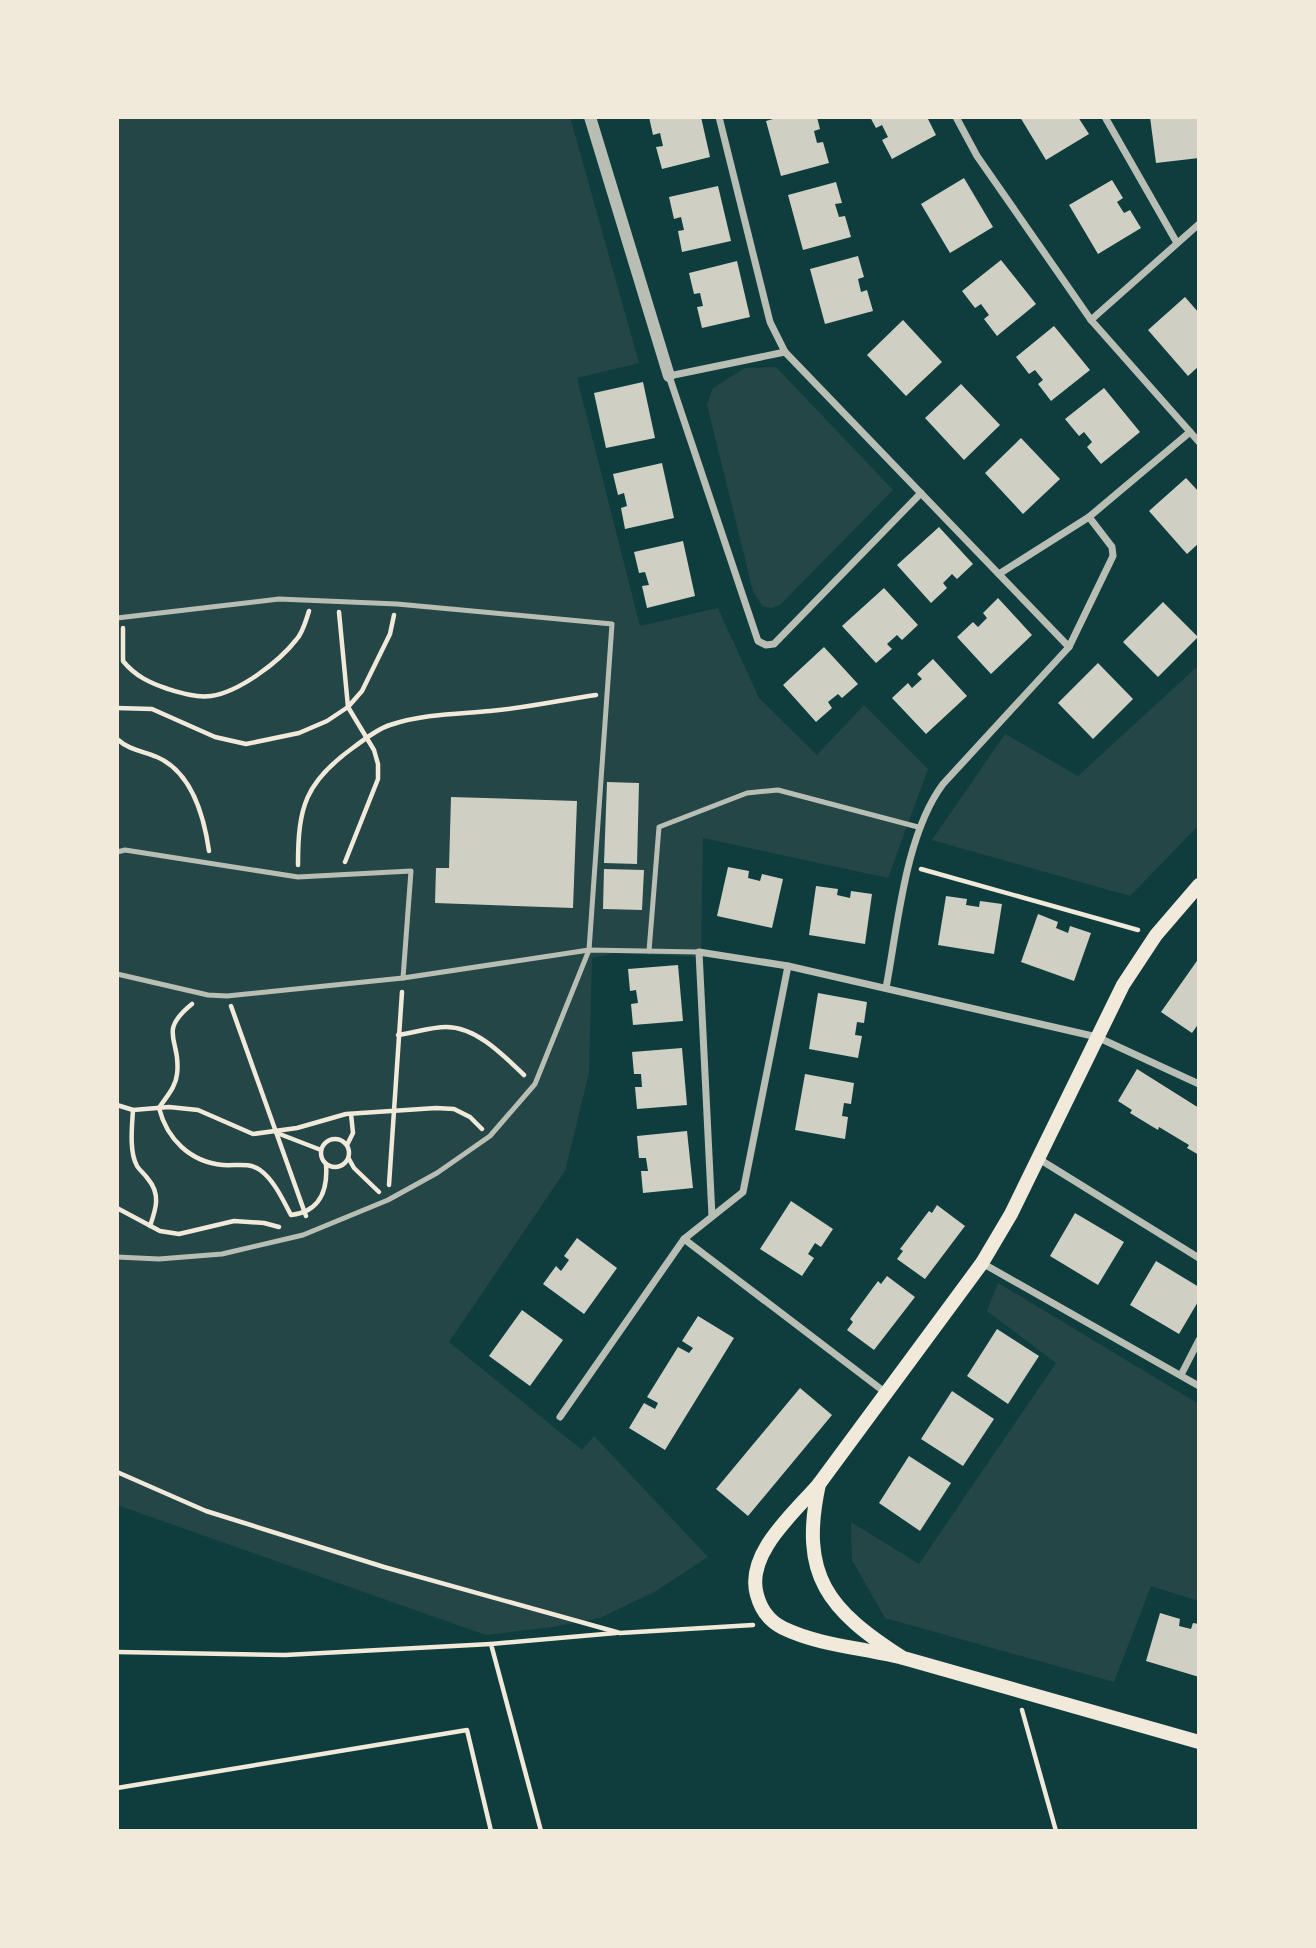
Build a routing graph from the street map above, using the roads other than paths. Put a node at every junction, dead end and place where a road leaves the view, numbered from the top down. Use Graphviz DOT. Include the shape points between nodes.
graph roads {
  1 [pos="590,117"];
  2 [pos="956,117"];
  3 [pos="1105,117"];
  4 [pos="722,118"];
  5 [pos="1199,224"];
  6 [pos="1177,243"];
  7 [pos="1091,320"];
  8 [pos="785,352"];
  9 [pos="669,376"];
  10 [pos="1190,432"];
  11 [pos="1199,442"];
  12 [pos="921,493"];
  13 [pos="1088,517"];
  14 [pos="999,574"];
  15 [pos="120,618"];
  16 [pos="1069,647"];
  17 [pos="918,827"];
  18 [pos="117,852"];
  19 [pos="1199,886"];
  20 [pos="589,950"];
  21 [pos="649,951"];
  22 [pos="699,952"];
  23 [pos="788,966"];
  24 [pos="117,974"];
  25 [pos="403,978"];
  26 [pos="887,988"];
  27 [pos="1097,1037"];
  28 [pos="1199,1084"];
  29 [pos="1039,1159"];
  30 [pos="712,1216"];
  31 [pos="684,1239"];
  32 [pos="117,1257"];
  33 [pos="1199,1258"];
  34 [pos="982,1263"];
  35 [pos="1199,1340"];
  36 [pos="1181,1375"];
  37 [pos="1199,1386"];
  38 [pos="886,1393"];
  39 [pos="560,1416"];
  40 [pos="819,1484"];
  41 [pos="903,1658"];
  42 [pos="1199,1742"];
  1 -- 9 [label="street"];
  2 -- 7 [label="street" via="977,156"];
  3 -- 6 [label="street"];
  4 -- 8 [label="street" via="770,322"];
  5 -- 6 [label="street"];
  6 -- 7 [label="street"];
  7 -- 10 [label="street"];
  8 -- 9 [label="street"];
  8 -- 12 [label="street"];
  9 -- 12 [label="street" via="752,628 762,644 774,644"];
  10 -- 11 [label="street"];
  10 -- 13 [label="street"];
  12 -- 14 [label="street"];
  13 -- 14 [label="street"];
  13 -- 16 [label="street" via="1114,551"];
  14 -- 16 [label="street"];
  15 -- 20 [label="lane" via="279,599 397,604 612,624"];
  16 -- 17 [label="street" via="943,784"];
  17 -- 21 [label="lane" via="778,790 747,793 659,827"];
  17 -- 26 [label="street"];
  18 -- 25 [label="lane" via="298,877 411,871"];
  19 -- 27 [label="main road" via="1156,935 1123,985"];
  20 -- 21 [label="lane"];
  20 -- 25 [label="lane"];
  20 -- 32 [label="lane" via="535,1084 490,1136 437,1173 388,1200 303,1235 222,1254"];
  21 -- 22 [label="lane"];
  22 -- 23 [label="street"];
  22 -- 30 [label="street"];
  23 -- 26 [label="street"];
  23 -- 30 [label="street" via="743,1192"];
  24 -- 25 [label="lane" via="227,996"];
  26 -- 27 [label="street"];
  27 -- 28 [label="street"];
  27 -- 29 [label="main road"];
  29 -- 33 [label="street"];
  29 -- 34 [label="main road"];
  30 -- 31 [label="street"];
  31 -- 38 [label="street"];
  31 -- 39 [label="street"];
  34 -- 36 [label="street"];
  34 -- 38 [label="main road"];
  35 -- 36 [label="street"];
  36 -- 37 [label="street"];
  38 -- 40 [label="main road"];
  40 -- 41 [label="main road" via="811,1532 821,1580 845,1615"];
  40 -- 41 [label="main road" via="767,1545 757,1564 757,1596 766,1615 775,1624 807,1637"];
  41 -- 42 [label="main road"];
}
